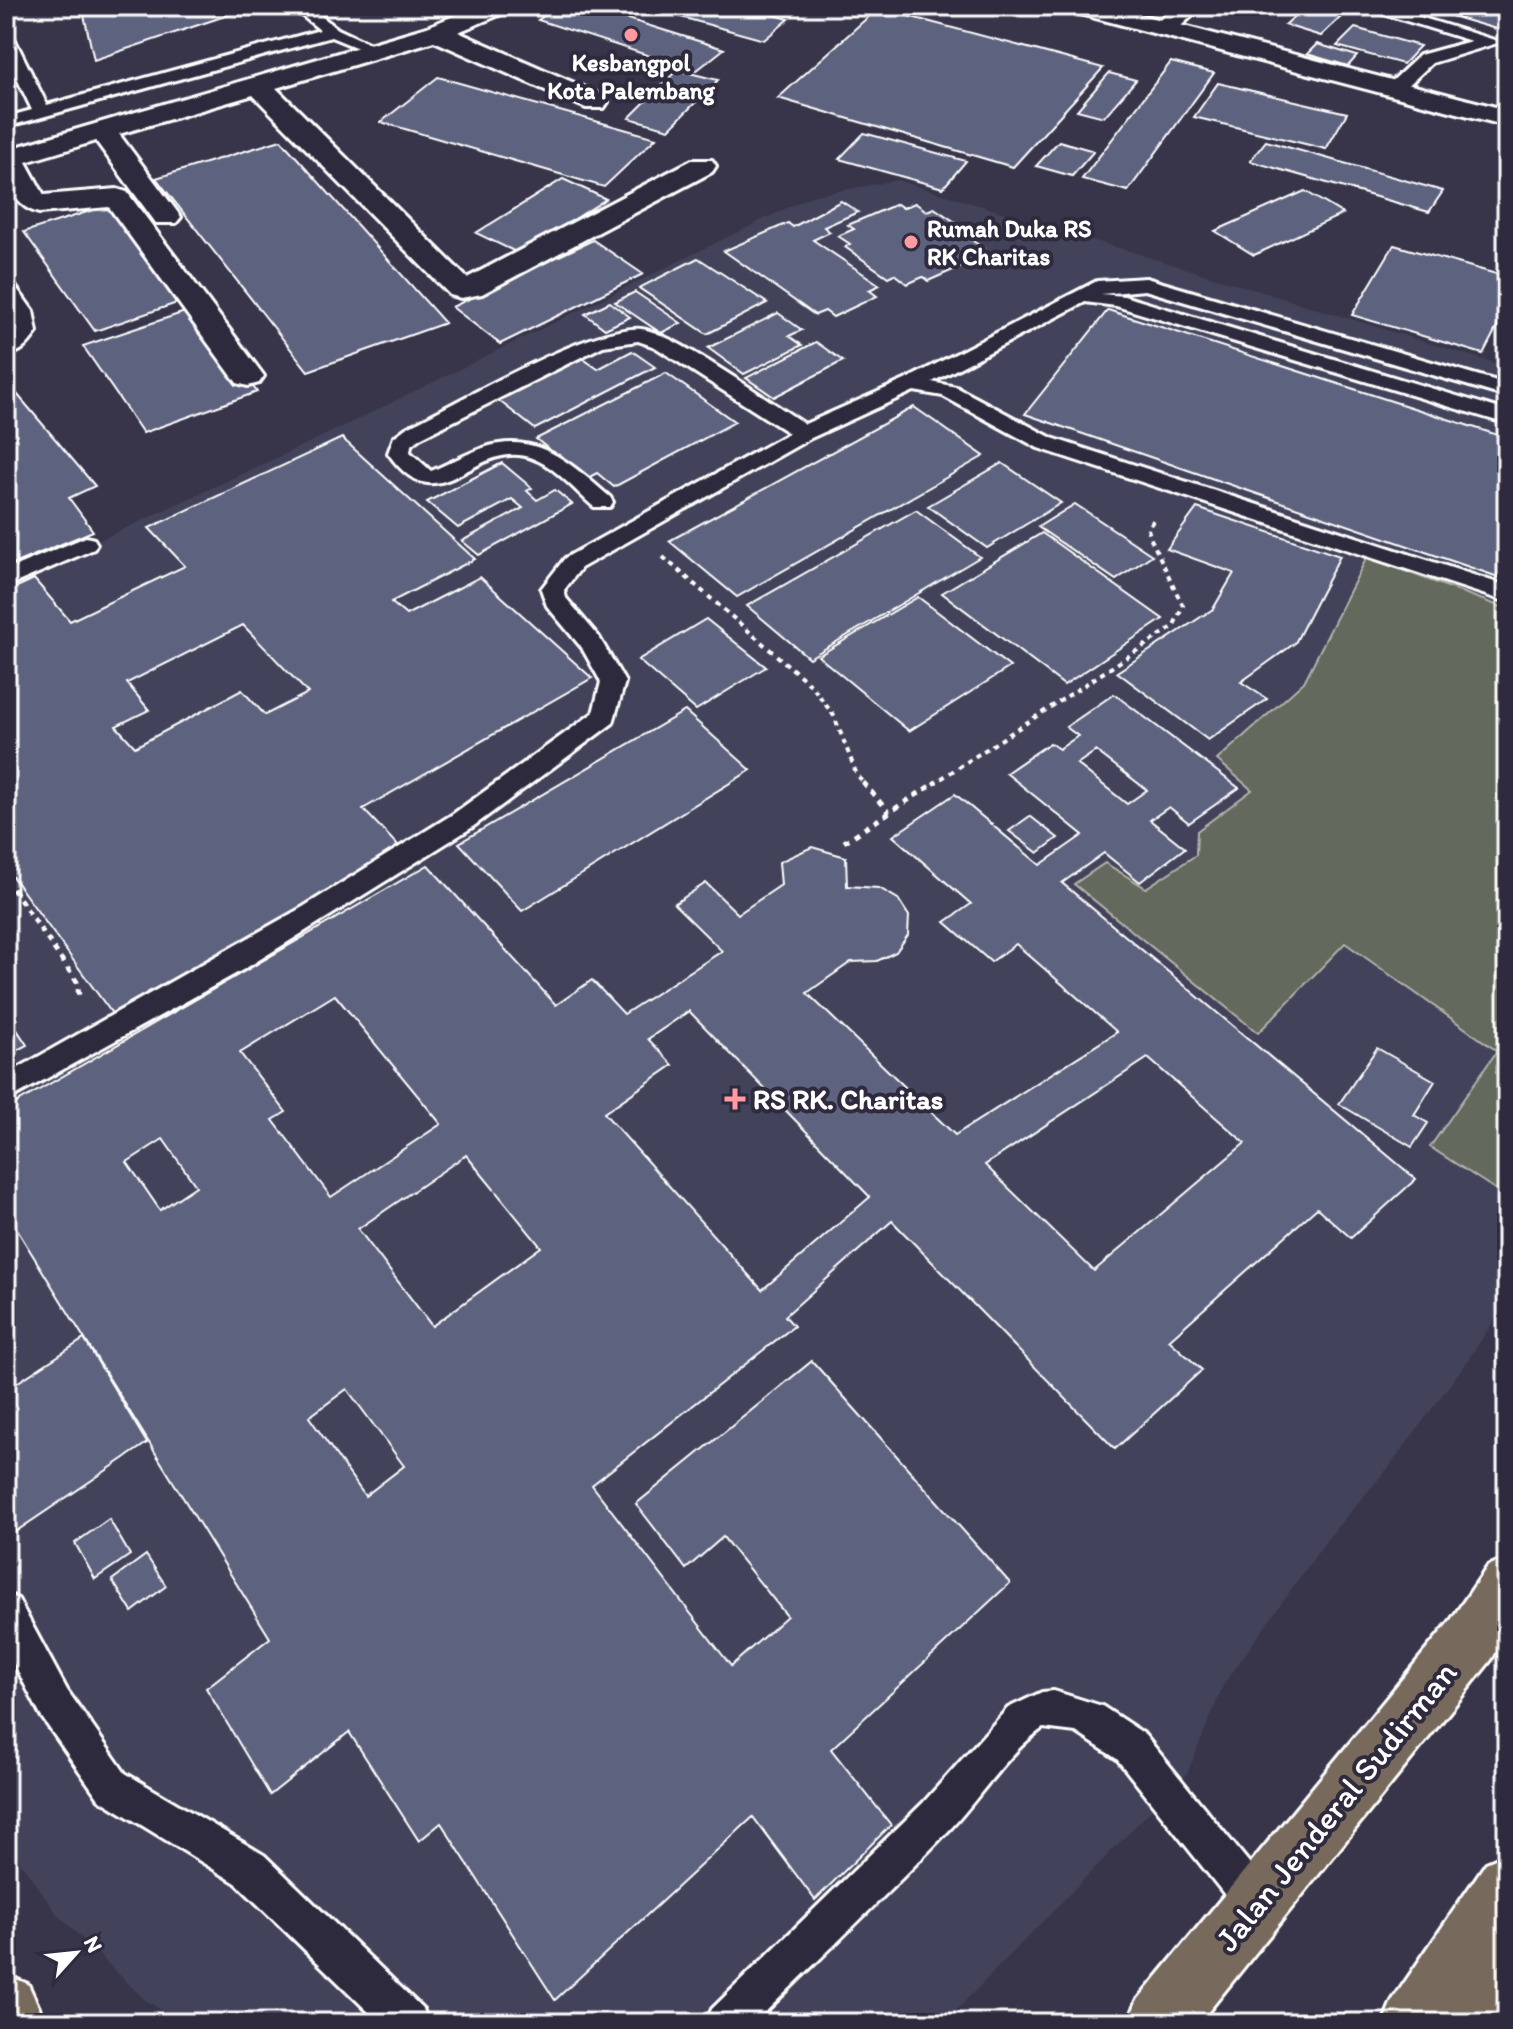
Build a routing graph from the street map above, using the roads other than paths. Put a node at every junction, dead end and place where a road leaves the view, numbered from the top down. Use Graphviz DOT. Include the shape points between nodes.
graph roads {
  1 [pos="298,6"];
  2 [pos="500,6"];
  3 [pos="1078,6"];
  4 [pos="1190,6"];
  5 [pos="1366,6"];
  6 [pos="1164,28"];
  7 [pos="332,32"];
  8 [pos="436,32"];
  9 [pos="6,38"];
  10 [pos="1500,44"];
  11 [pos="375,50"];
  12 [pos="259,86"];
  13 [pos="1394,89"];
  14 [pos="595,102"];
  15 [pos="42,113"];
  16 [pos="1507,118"];
  17 [pos="6,122"];
  18 [pos="102,131"];
  19 [pos="8,159"];
  20 [pos="702,166"];
  21 [pos="179,235"];
  22 [pos="6,287"];
  23 [pos="1076,299"];
  24 [pos="12,348"];
  25 [pos="248,376"];
  26 [pos="912,384"];
  27 [pos="1507,391"];
  28 [pos="1507,418"];
  29 [pos="804,433"];
  30 [pos="602,502"];
  31 [pos="86,544"];
  32 [pos="6,579"];
  33 [pos="1507,594"];
  34 [pos="6,1089"];
  35 [pos="1507,1585"];
  36 [pos="6,1611"];
  37 [pos="1507,1884"];
  38 [pos="1258,1905"];
  39 [pos="1507,1974"];
  40 [pos="6,2006"];
  41 [pos="15,2023"];
  42 [pos="409,2023"];
  43 [pos="726,2023"];
  44 [pos="1159,2023"];
  45 [pos="1414,2023"];
  46 [pos="1476,2023"];
  1 -- 7 [label="lane"];
  2 -- 8 [label="street"];
  3 -- 6 [label="street"];
  4 -- 6 [label="street"];
  5 -- 10 [label="lane"];
  6 -- 13 [label="street"];
  7 -- 11 [label="lane"];
  7 -- 15 [label="lane"];
  8 -- 11 [label="street"];
  8 -- 14 [label="street"];
  9 -- 15 [label="lane"];
  10 -- 13 [label="lane" via="1451,49 1426,59"];
  11 -- 12 [label="street"];
  12 -- 18 [label="street"];
  12 -- 20 [label="street" via="461,289 514,267"];
  13 -- 16 [label="street"];
  15 -- 17 [label="lane"];
  18 -- 19 [label="street"];
  18 -- 21 [label="street"];
  19 -- 25 [label="street" via="39,204 117,198"];
  22 -- 24 [label="lane" via="23,311 27,332"];
  23 -- 26 [label="lane"];
  23 -- 27 [label="lane" via="1104,285 1146,284"];
  23 -- 28 [label="lane" via="1117,300"];
  26 -- 29 [label="lane"];
  26 -- 33 [label="lane" via="949,391 1045,443"];
  29 -- 30 [label="lane" via="662,343 630,335 587,346 401,442 399,453 431,478 492,452 524,446 539,451"];
  29 -- 34 [label="lane" via="573,563 552,589 613,682 604,717 452,825 270,942"];
  31 -- 32 [label="lane"];
  35 -- 38 [label="main road, Jalan Jenderal Sudirman" via="1471,1640"];
  36 -- 42 [label="lane" via="54,1703 112,1786 250,1869"];
  37 -- 45 [label="main road"];
  38 -- 43 [label="lane" via="1130,1746 1104,1726 1070,1711 1040,1710 1012,1730 966,1785"];
  38 -- 44 [label="main road, Jalan Jenderal Sudirman"];
  39 -- 46 [label="main road"];
  40 -- 41 [label="main road"];
}
